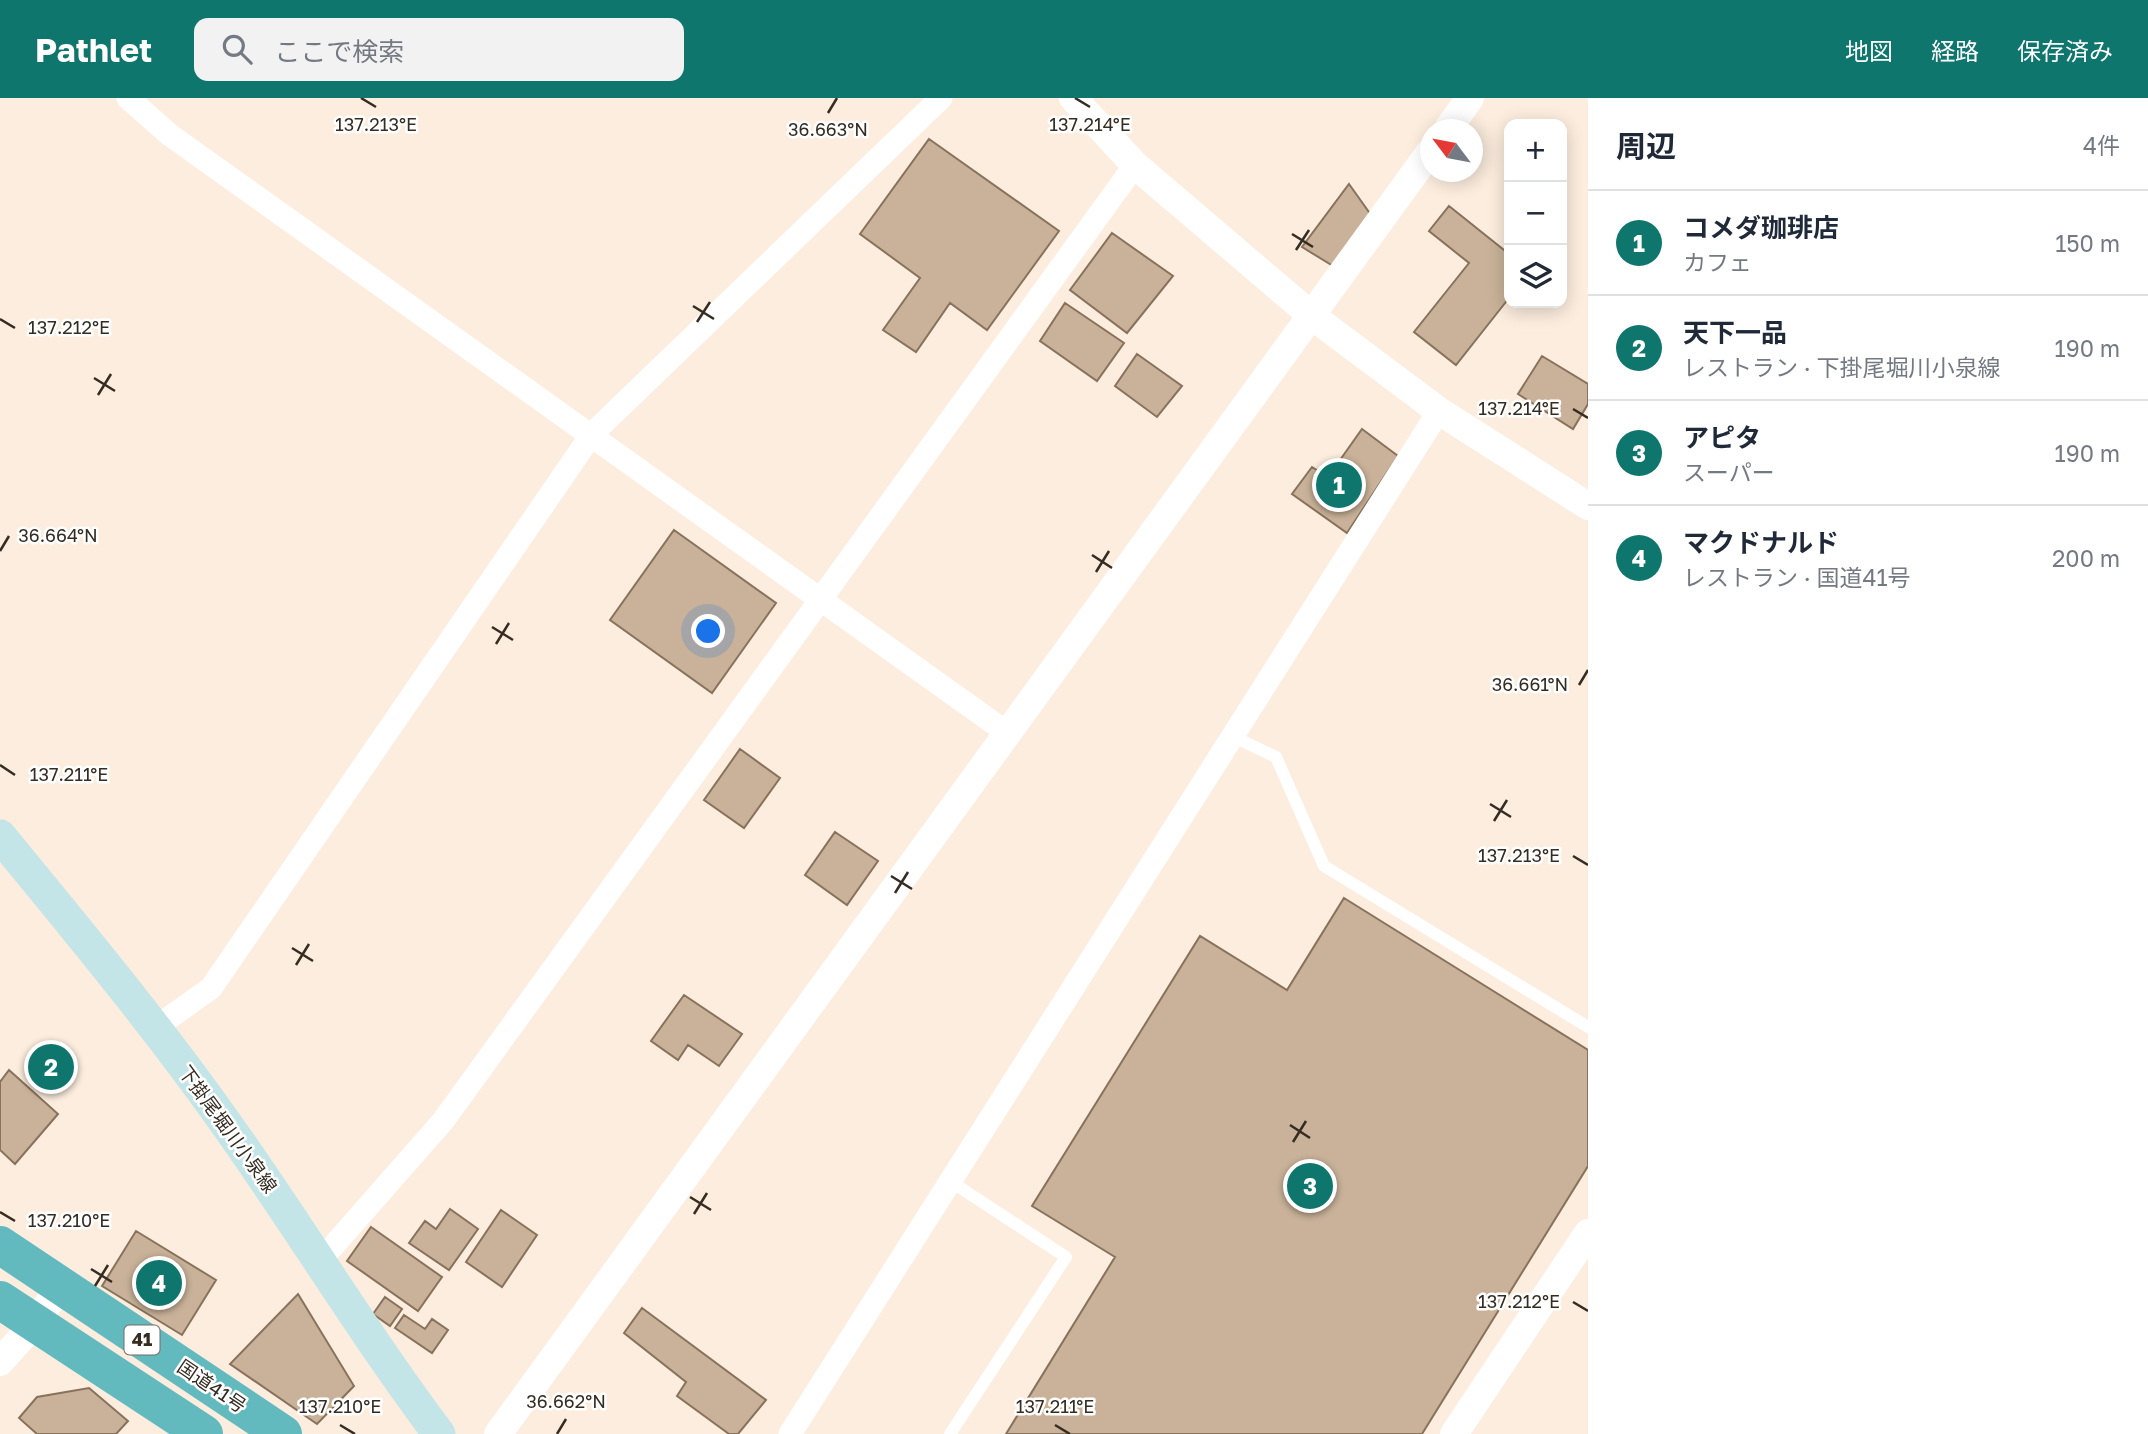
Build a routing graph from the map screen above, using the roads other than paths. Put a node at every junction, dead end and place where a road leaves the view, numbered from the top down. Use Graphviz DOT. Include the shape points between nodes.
graph roads {
  1 [pos="128,98"];
  2 [pos="941,98"];
  3 [pos="1073,98"];
  4 [pos="1470,98"];
  5 [pos="1455,119"];
  6 [pos="1135,165"];
  7 [pos="1420,166"];
  8 [pos="1312,316"];
  9 [pos="1438,411"];
  10 [pos="592,434"];
  11 [pos="1588,506"];
  12 [pos="819,600"];
  13 [pos="1006,732"];
  14 [pos="1232,736"];
  15 [pos="0,836"];
  16 [pos="1588,1027"];
  17 [pos="155,1028"];
  18 [pos="950,1181"];
  19 [pos="1588,1234"];
  20 [pos="0,1245"];
  21 [pos="320,1261"];
  22 [pos="61,1286"];
  23 [pos="0,1300"];
  24 [pos="36,1324"];
  25 [pos="0,1362"];
  26 [pos="204,1434"];
  27 [pos="283,1434"];
  28 [pos="439,1434"];
  29 [pos="498,1434"];
  30 [pos="790,1434"];
  31 [pos="950,1434"];
  32 [pos="1454,1434"];
  1 -- 10 [label="street" via="170,135"];
  2 -- 10 [label="street"];
  3 -- 6 [label="street"];
  4 -- 5 [label="street"];
  6 -- 8 [label="street"];
  6 -- 12 [label="street"];
  7 -- 8 [label="street"];
  8 -- 9 [label="street"];
  8 -- 13 [label="street"];
  9 -- 11 [label="street"];
  9 -- 14 [label="street"];
  10 -- 12 [label="street"];
  10 -- 17 [label="street" via="211,988"];
  12 -- 13 [label="street"];
  12 -- 21 [label="street" via="443,1121"];
  13 -- 29 [label="street"];
  14 -- 16 [label="lane" via="1276,757 1324,866"];
  14 -- 18 [label="street"];
  15 -- 17 [label="main road, 下掛尾堀川小泉線"];
  17 -- 21 [label="main road, 下掛尾堀川小泉線"];
  18 -- 30 [label="street"];
  18 -- 31 [label="lane" via="1066,1257"];
  19 -- 32 [label="street"];
  20 -- 22 [label="highway, 国道41号 / 41"];
  21 -- 28 [label="main road, 下掛尾堀川小泉線"];
  22 -- 24 [label="street"];
  22 -- 27 [label="highway, 国道41号 / 41"];
  23 -- 24 [label="highway, 41"];
  24 -- 25 [label="street"];
  24 -- 26 [label="highway, 41"];
}
